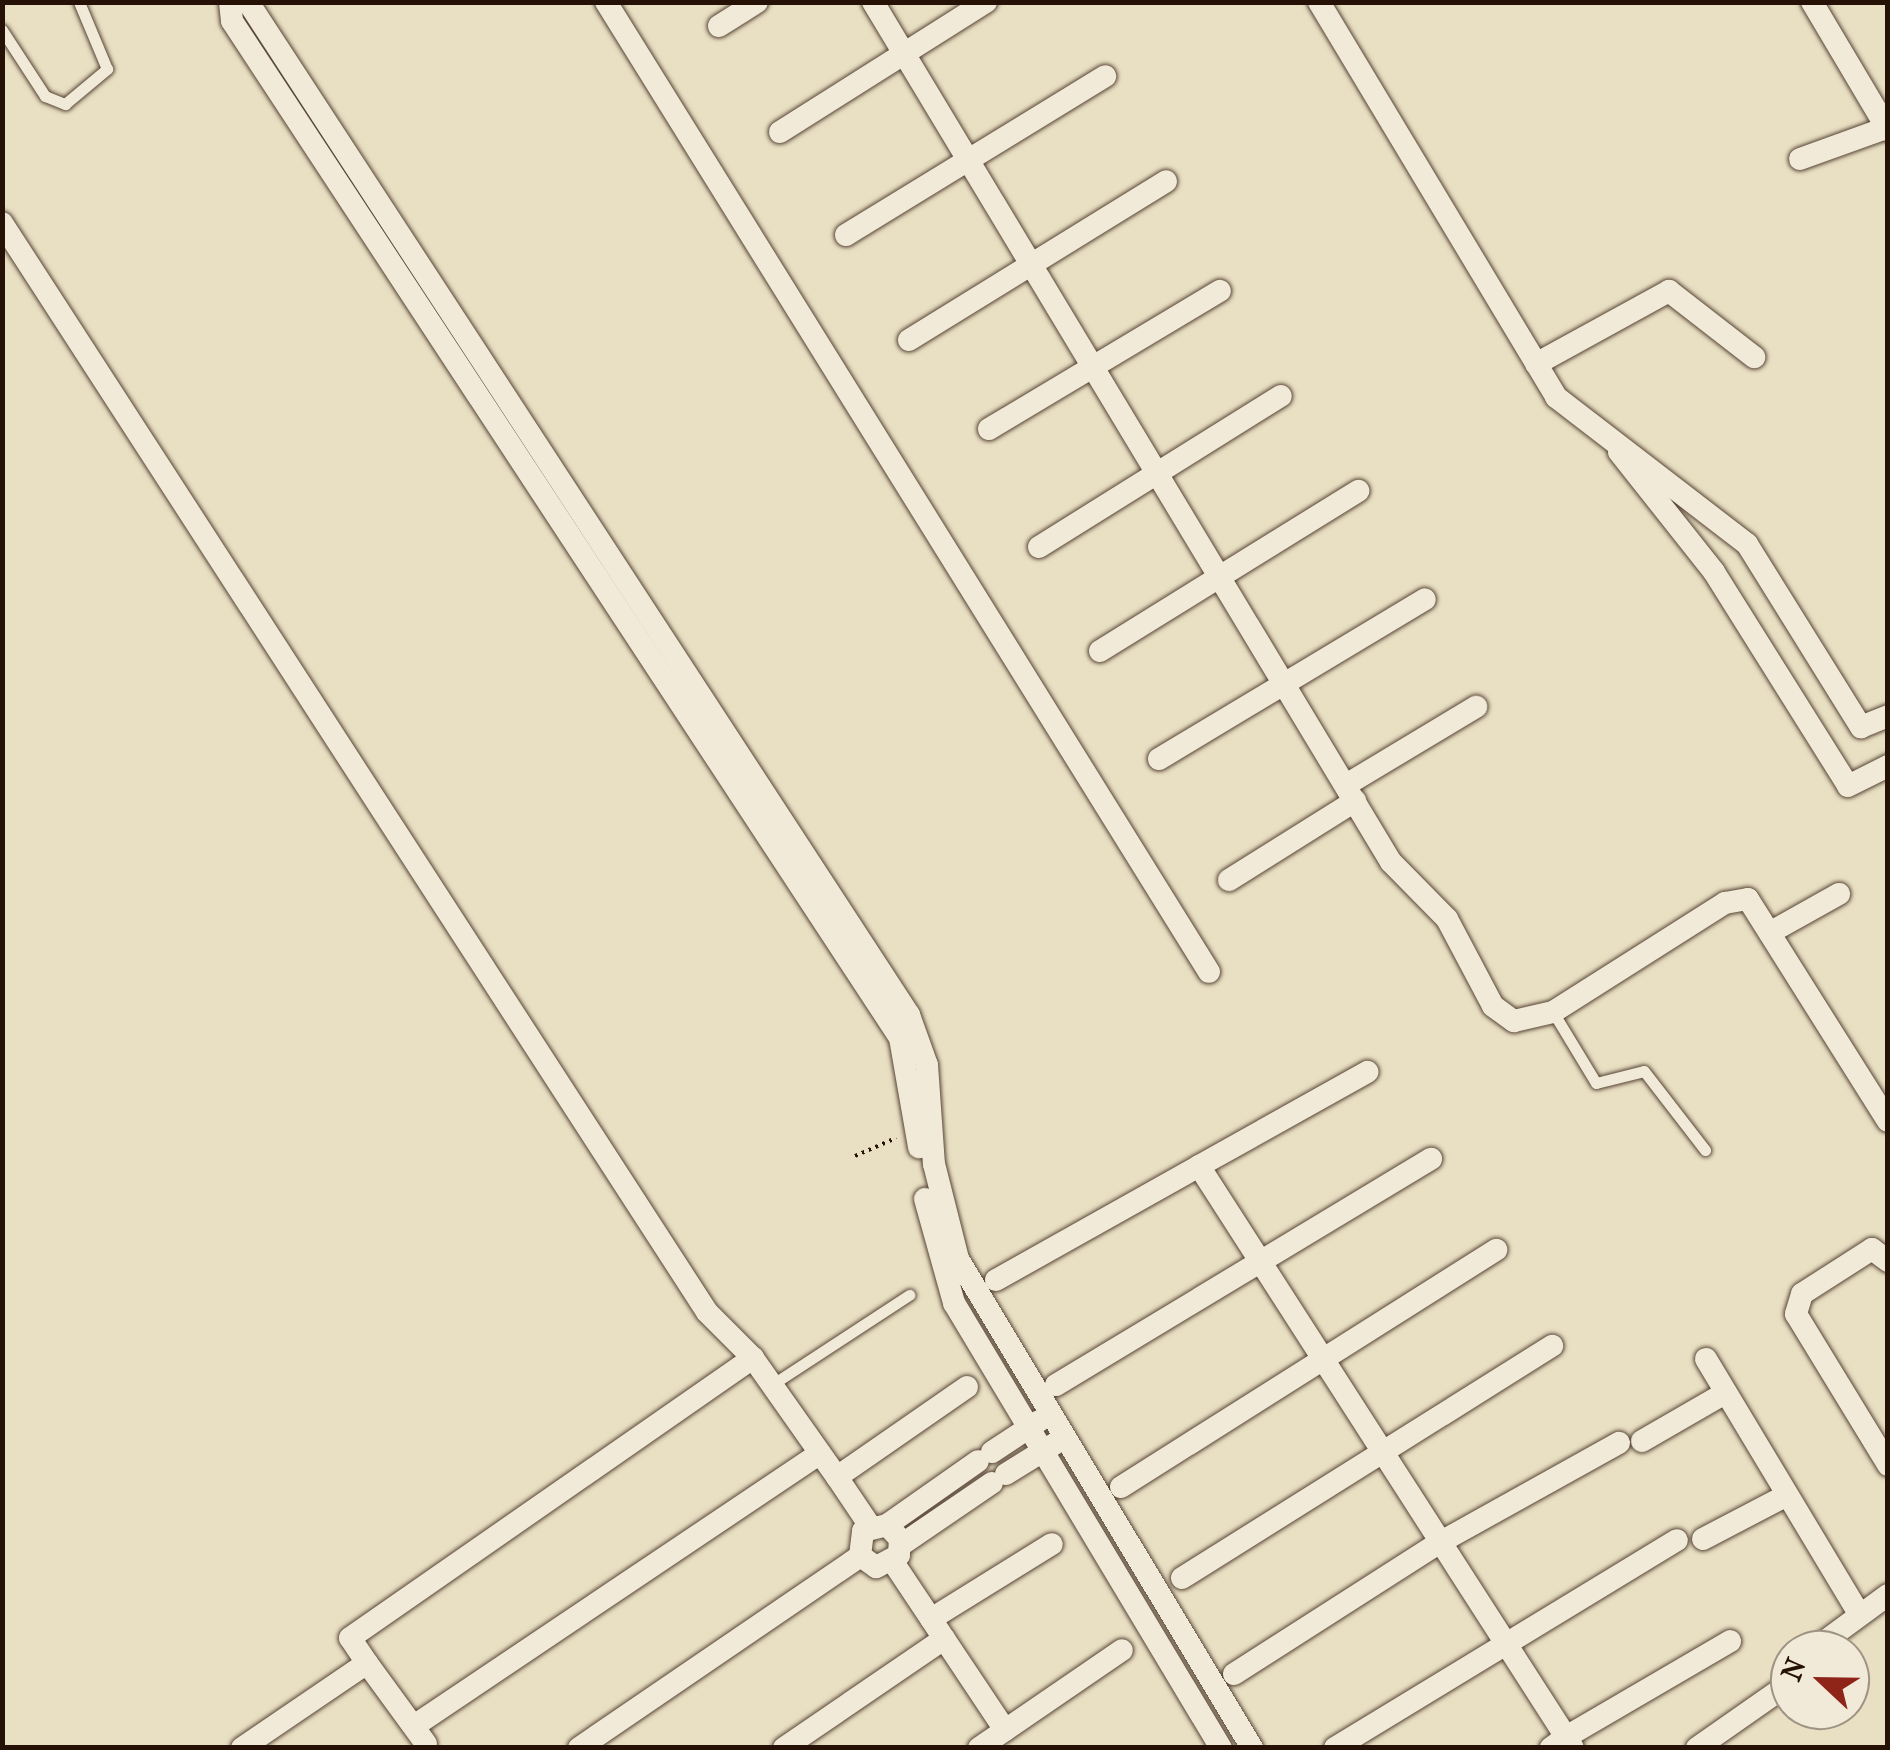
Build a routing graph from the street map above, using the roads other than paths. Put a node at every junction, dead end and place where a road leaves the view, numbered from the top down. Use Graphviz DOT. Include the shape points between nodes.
graph roads {
  1 [pos="79,2"];
  2 [pos="230,2"];
  3 [pos="248,2"];
  4 [pos="606,2"];
  5 [pos="757,2"];
  6 [pos="873,2"];
  7 [pos="986,2"];
  8 [pos="1319,2"];
  9 [pos="1812,2"];
  10 [pos="719,26"];
  11 [pos="2,30"];
  12 [pos="904,54"];
  13 [pos="1105,76"];
  14 [pos="1887,129"];
  15 [pos="780,132"];
  16 [pos="969,159"];
  17 [pos="1800,159"];
  18 [pos="1166,181"];
  19 [pos="2,223"];
  20 [pos="846,234"];
  21 [pos="1031,264"];
  22 [pos="1220,291"];
  23 [pos="909,340"];
  24 [pos="1754,357"];
  25 [pos="1536,364"];
  26 [pos="1098,367"];
  27 [pos="1281,396"];
  28 [pos="989,429"];
  29 [pos="1614,445"];
  30 [pos="1161,472"];
  31 [pos="1358,492"];
  32 [pos="1039,548"];
  33 [pos="1222,574"];
  34 [pos="1425,599"];
  35 [pos="1100,651"];
  36 [pos="1287,681"];
  37 [pos="1476,707"];
  38 [pos="1888,716"];
  39 [pos="1159,759"];
  40 [pos="1888,766"];
  41 [pos="1351,793"];
  42 [pos="1228,880"];
  43 [pos="1839,894"];
  44 [pos="1771,932"];
  45 [pos="1209,972"];
  46 [pos="1553,1012"];
  47 [pos="1367,1072"];
  48 [pos="1888,1121"];
  49 [pos="1706,1150"];
  50 [pos="1431,1160"];
  51 [pos="1198,1166"];
  52 [pos="928,1167"];
  53 [pos="1496,1250"];
  54 [pos="1888,1261"];
  55 [pos="1258,1262"];
  56 [pos="976,1291"];
  57 [pos="909,1296"];
  58 [pos="1552,1346"];
  59 [pos="753,1358"];
  60 [pos="1319,1358"];
  61 [pos="1706,1359"];
  62 [pos="773,1384"];
  63 [pos="1056,1385"];
  64 [pos="967,1387"];
  65 [pos="1726,1393"];
  66 [pos="1039,1421"];
  67 [pos="1053,1445"];
  68 [pos="1381,1452"];
  69 [pos="820,1453"];
  70 [pos="1888,1465"];
  71 [pos="837,1478"];
  72 [pos="1121,1487"];
  73 [pos="1787,1496"];
  74 [pos="879,1525"];
  75 [pos="1703,1539"];
  76 [pos="1677,1540"];
  77 [pos="1438,1543"];
  78 [pos="1052,1544"];
  79 [pos="897,1554"];
  80 [pos="860,1556"];
  81 [pos="1182,1578"];
  82 [pos="1888,1596"];
  83 [pos="1858,1612"];
  84 [pos="937,1629"];
  85 [pos="1836,1630"];
  86 [pos="1730,1641"];
  87 [pos="1503,1642"];
  88 [pos="1122,1650"];
  89 [pos="367,1663"];
  90 [pos="1234,1674"];
  91 [pos="1770,1697"];
  92 [pos="1005,1730"];
  93 [pos="422,1741"];
  94 [pos="1563,1744"];
  95 [pos="242,1748"];
  96 [pos="579,1748"];
  97 [pos="784,1748"];
  98 [pos="979,1748"];
  99 [pos="1221,1748"];
  100 [pos="1252,1748"];
  101 [pos="1335,1748"];
  102 [pos="1697,1748"];
  1 -- 11 [label="lane" via="107,69 66,104 45,96"];
  2 -- 52 [label="street" via="232,21 870,989 908,1058"];
  3 -- 52 [label="street" via="909,1015 927,1065"];
  4 -- 45 [label="street"];
  5 -- 10 [label="street"];
  6 -- 12 [label="street"];
  7 -- 12 [label="street"];
  8 -- 25 [label="street"];
  9 -- 14 [label="street"];
  12 -- 15 [label="street"];
  12 -- 16 [label="street"];
  13 -- 16 [label="street"];
  14 -- 17 [label="street"];
  16 -- 20 [label="street"];
  16 -- 21 [label="street"];
  18 -- 21 [label="street"];
  19 -- 59 [label="street" via="688,1282"];
  21 -- 23 [label="street"];
  21 -- 26 [label="street"];
  22 -- 26 [label="street"];
  24 -- 25 [label="street" via="1669,291"];
  25 -- 29 [label="street" via="1566,410"];
  26 -- 28 [label="street"];
  26 -- 30 [label="street"];
  27 -- 30 [label="street"];
  29 -- 38 [label="street" via="1746,544 1863,728"];
  29 -- 40 [label="street" via="1714,572 1849,788"];
  30 -- 32 [label="street"];
  30 -- 33 [label="street"];
  31 -- 33 [label="street"];
  33 -- 35 [label="street"];
  33 -- 36 [label="street"];
  34 -- 36 [label="street"];
  36 -- 39 [label="street"];
  36 -- 41 [label="street"];
  37 -- 41 [label="street"];
  41 -- 42 [label="street"];
  41 -- 46 [label="street" via="1398,871 1446,919 1504,1017"];
  43 -- 44 [label="street"];
  44 -- 46 [label="street" via="1748,899 1725,903"];
  44 -- 48 [label="street"];
  46 -- 49 [label="lane" via="1596,1084 1644,1072"];
  47 -- 51 [label="street"];
  50 -- 55 [label="street"];
  51 -- 55 [label="street"];
  51 -- 56 [label="street"];
  52 -- 56 [label="street" via="936,1217"];
  53 -- 60 [label="street"];
  54 -- 70 [label="street" via="1872,1249 1802,1294 1796,1314"];
  55 -- 60 [label="street"];
  55 -- 63 [label="street"];
  56 -- 66 [label="street"];
  57 -- 62 [label="lane"];
  58 -- 68 [label="street"];
  59 -- 62 [label="street"];
  59 -- 89 [label="street" via="350,1638"];
  60 -- 68 [label="street"];
  60 -- 72 [label="street"];
  61 -- 65 [label="street"];
  62 -- 69 [label="street"];
  64 -- 71 [label="street"];
  65 -- 73 [label="street"];
  65 -- 77 [label="street"];
  66 -- 67 [label="street"];
  66 -- 74 [label="street"];
  67 -- 79 [label="street"];
  67 -- 99 [label="street"];
  67 -- 100 [label="street"];
  68 -- 77 [label="street"];
  68 -- 81 [label="street"];
  69 -- 71 [label="street"];
  69 -- 93 [label="street"];
  71 -- 74 [label="street"];
  73 -- 75 [label="street"];
  73 -- 83 [label="street"];
  74 -- 79 [label="street"];
  74 -- 80 [label="street" via="858,1538"];
  76 -- 87 [label="street"];
  77 -- 87 [label="street"];
  77 -- 90 [label="street"];
  78 -- 84 [label="street"];
  79 -- 80 [label="street" via="876,1567"];
  79 -- 84 [label="street"];
  80 -- 96 [label="street"];
  82 -- 83 [label="street"];
  83 -- 85 [label="street"];
  84 -- 92 [label="street"];
  84 -- 97 [label="street"];
  86 -- 94 [label="street"];
  87 -- 94 [label="street"];
  87 -- 101 [label="street"];
  88 -- 92 [label="street"];
  89 -- 93 [label="street"];
  89 -- 95 [label="street"];
  91 -- 102 [label="street"];
  92 -- 98 [label="street"];
}
